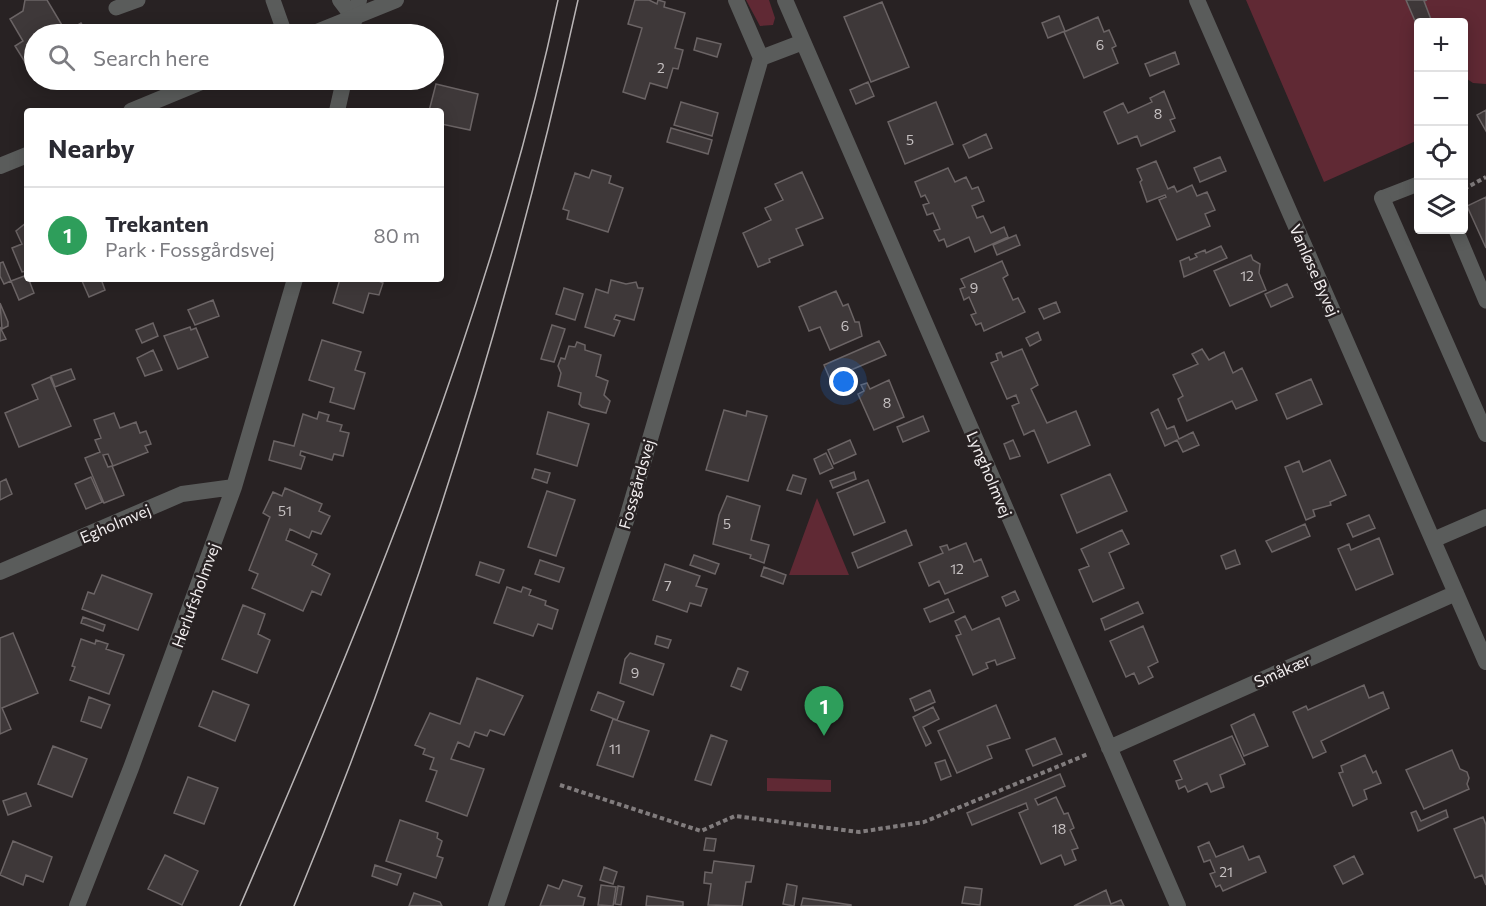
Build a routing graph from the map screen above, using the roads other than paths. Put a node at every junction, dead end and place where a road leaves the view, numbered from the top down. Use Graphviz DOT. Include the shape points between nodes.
graph roads {
  1 [pos="138,0"];
  2 [pos="273,0"];
  3 [pos="340,0"];
  4 [pos="359,0"];
  5 [pos="396,0"];
  6 [pos="736,0"];
  7 [pos="785,0"];
  8 [pos="1197,0"];
  9 [pos="116,8"];
  10 [pos="353,17"];
  11 [pos="281,24"];
  12 [pos="336,24"];
  13 [pos="352,24"];
  14 [pos="803,42"];
  15 [pos="761,58"];
  16 [pos="182,90"];
  17 [pos="342,90"];
  18 [pos="138,108"];
  19 [pos="338,108"];
  20 [pos="24,156"];
  21 [pos="0,166"];
  22 [pos="1414,186"];
  23 [pos="1382,198"];
  24 [pos="1458,234"];
  25 [pos="294,282"];
  26 [pos="1486,301"];
  27 [pos="1486,434"];
  28 [pos="234,487"];
  29 [pos="1486,517"];
  30 [pos="1433,540"];
  31 [pos="0,572"];
  32 [pos="1456,593"];
  33 [pos="1486,662"];
  34 [pos="1109,748"];
  35 [pos="77,906"];
  36 [pos="496,906"];
  37 [pos="1178,906"];
  1 -- 9 [label="lane"];
  2 -- 11 [label="lane"];
  3 -- 10 [label="street"];
  4 -- 10 [label="street"];
  5 -- 10 [label="street"];
  6 -- 15 [label="street"];
  7 -- 14 [label="street, Lyngholmvej"];
  8 -- 30 [label="street, Vanløse Byvej"];
  10 -- 12 [label="street"];
  10 -- 13 [label="street"];
  14 -- 15 [label="street"];
  14 -- 34 [label="street, Lyngholmvej"];
  15 -- 36 [label="street, Fossgårdsvej" via="627,519"];
  16 -- 18 [label="street"];
  17 -- 19 [label="street"];
  20 -- 21 [label="street"];
  22 -- 23 [label="lane"];
  23 -- 27 [label="street"];
  24 -- 26 [label="lane"];
  25 -- 28 [label="street, Herlufsholmvej"];
  28 -- 31 [label="street, Egholmvej" via="182,494"];
  28 -- 35 [label="street, Herlufsholmvej"];
  29 -- 30 [label="street"];
  30 -- 32 [label="street, Vanløse Byvej"];
  32 -- 33 [label="street, Vanløse Byvej"];
  32 -- 34 [label="street, Småkær"];
  34 -- 37 [label="street, Lyngholmvej"];
}
